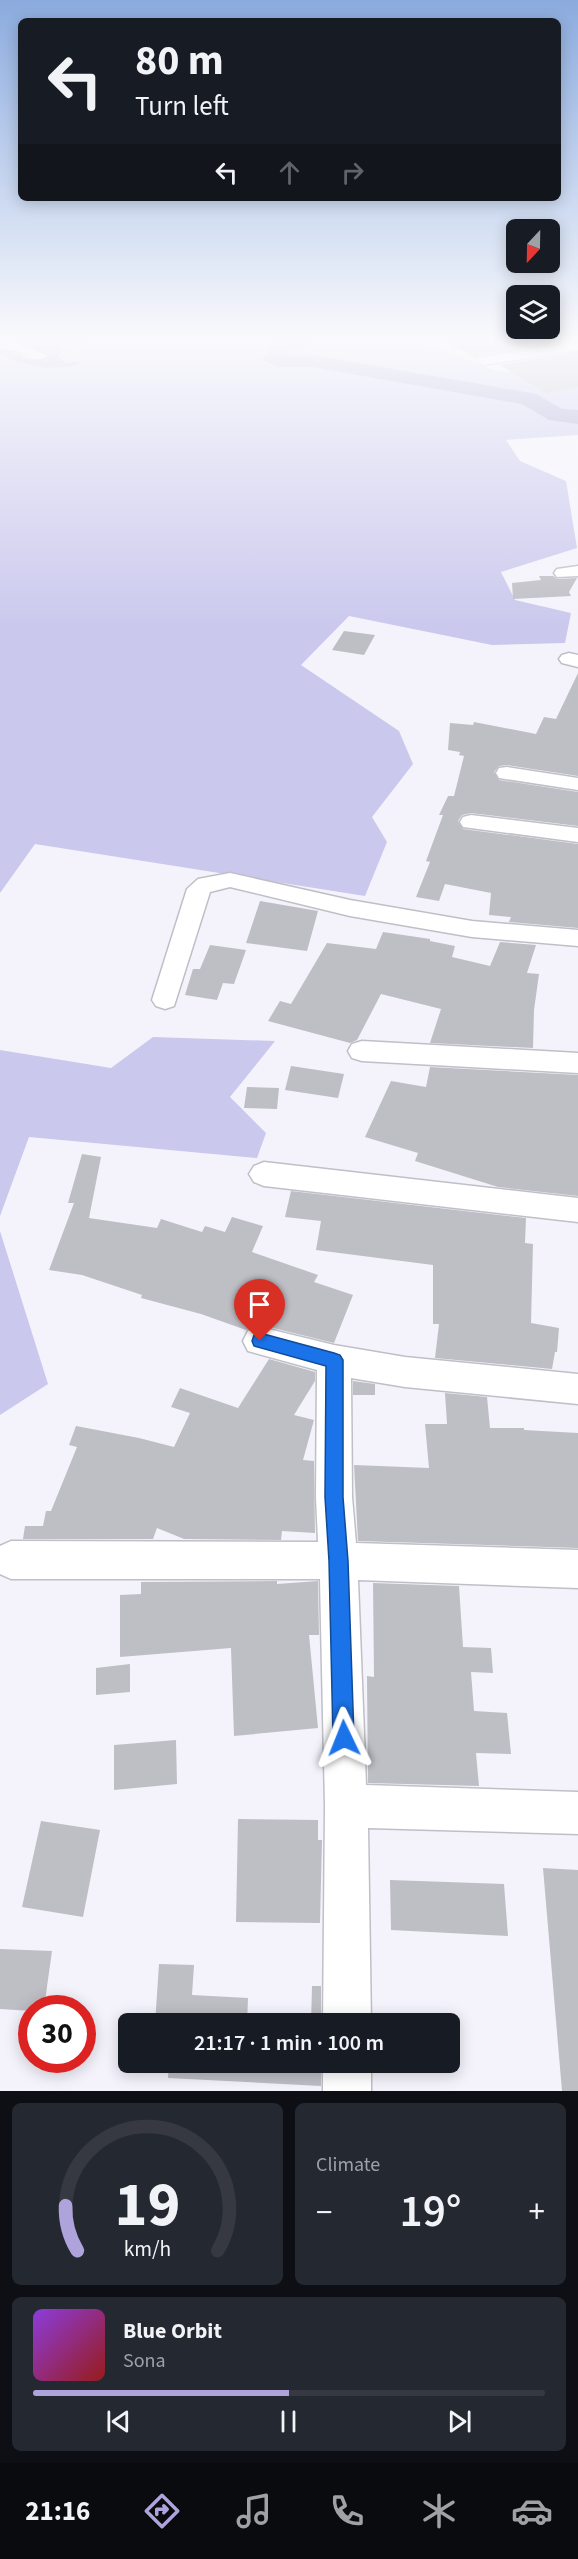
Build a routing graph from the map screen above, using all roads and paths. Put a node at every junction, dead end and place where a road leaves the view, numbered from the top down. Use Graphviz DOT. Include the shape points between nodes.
graph roads {
  1 [pos="507,773"];
  2 [pos="578,784"];
  3 [pos="471,822"];
  4 [pos="578,835"];
  5 [pos="578,938"];
  6 [pos="165,1000"];
  7 [pos="362,1051"];
  8 [pos="578,1063"];
  9 [pos="264,1174"];
  10 [pos="578,1210"];
  11 [pos="260,1341"];
  12 [pos="334,1360"];
  13 [pos="578,1389"];
  14 [pos="11,1560"];
  15 [pos="338,1561"];
  16 [pos="578,1569"];
  17 [pos="346,1806"];
  18 [pos="578,1813"];
  19 [pos="347,2013"];
  20 [pos="347,2073"];
  21 [pos="347,2091"];
  1 -- 2 [label="street"];
  3 -- 4 [label="street"];
  5 -- 6 [label="street" via="472,929 350,908 230,880 199,889"];
  7 -- 8 [label="street"];
  9 -- 10 [label="street"];
  11 -- 12 [label="street"];
  12 -- 13 [label="street" via="405,1372"];
  12 -- 15 [label="street"];
  14 -- 15 [label="street"];
  15 -- 16 [label="street"];
  15 -- 17 [label="street"];
  17 -- 18 [label="street"];
  17 -- 19 [label="street"];
  20 -- 21 [label="street"];
}
